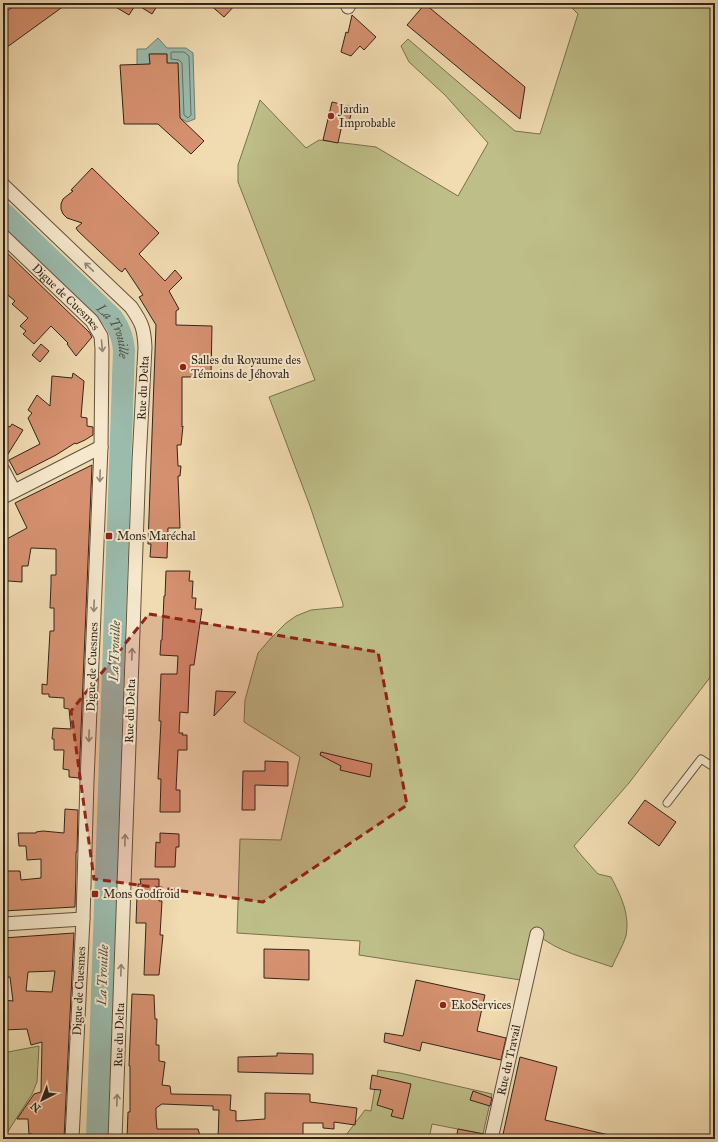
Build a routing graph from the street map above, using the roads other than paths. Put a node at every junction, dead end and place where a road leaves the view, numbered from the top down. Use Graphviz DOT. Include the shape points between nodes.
graph roads {
  1 [pos="3,185"];
  2 [pos="3,236"];
  3 [pos="101,447"];
  4 [pos="3,470"];
  5 [pos="8,494"];
  6 [pos="715,768"];
  7 [pos="667,803"];
  8 [pos="83,919"];
  9 [pos="3,924"];
  10 [pos="537,934"];
  11 [pos="72,1139"];
  12 [pos="115,1139"];
  13 [pos="491,1139"];
  12 -- 1 [label="street, Rue du Delta, one-way" via="144,330 131,307"];
  2 -- 3 [label="street, Digue de Cuesmes, one-way" via="92,321 101,336"];
  3 -- 5 [label="street"];
  3 -- 8 [label="street, Digue de Cuesmes, one-way"];
  4 -- 5 [label="street"];
  6 -- 7 [label="lane" via="701,759"];
  8 -- 9 [label="street"];
  8 -- 11 [label="street, Digue de Cuesmes"];
  10 -- 13 [label="street, Rue du Travail"];
}
